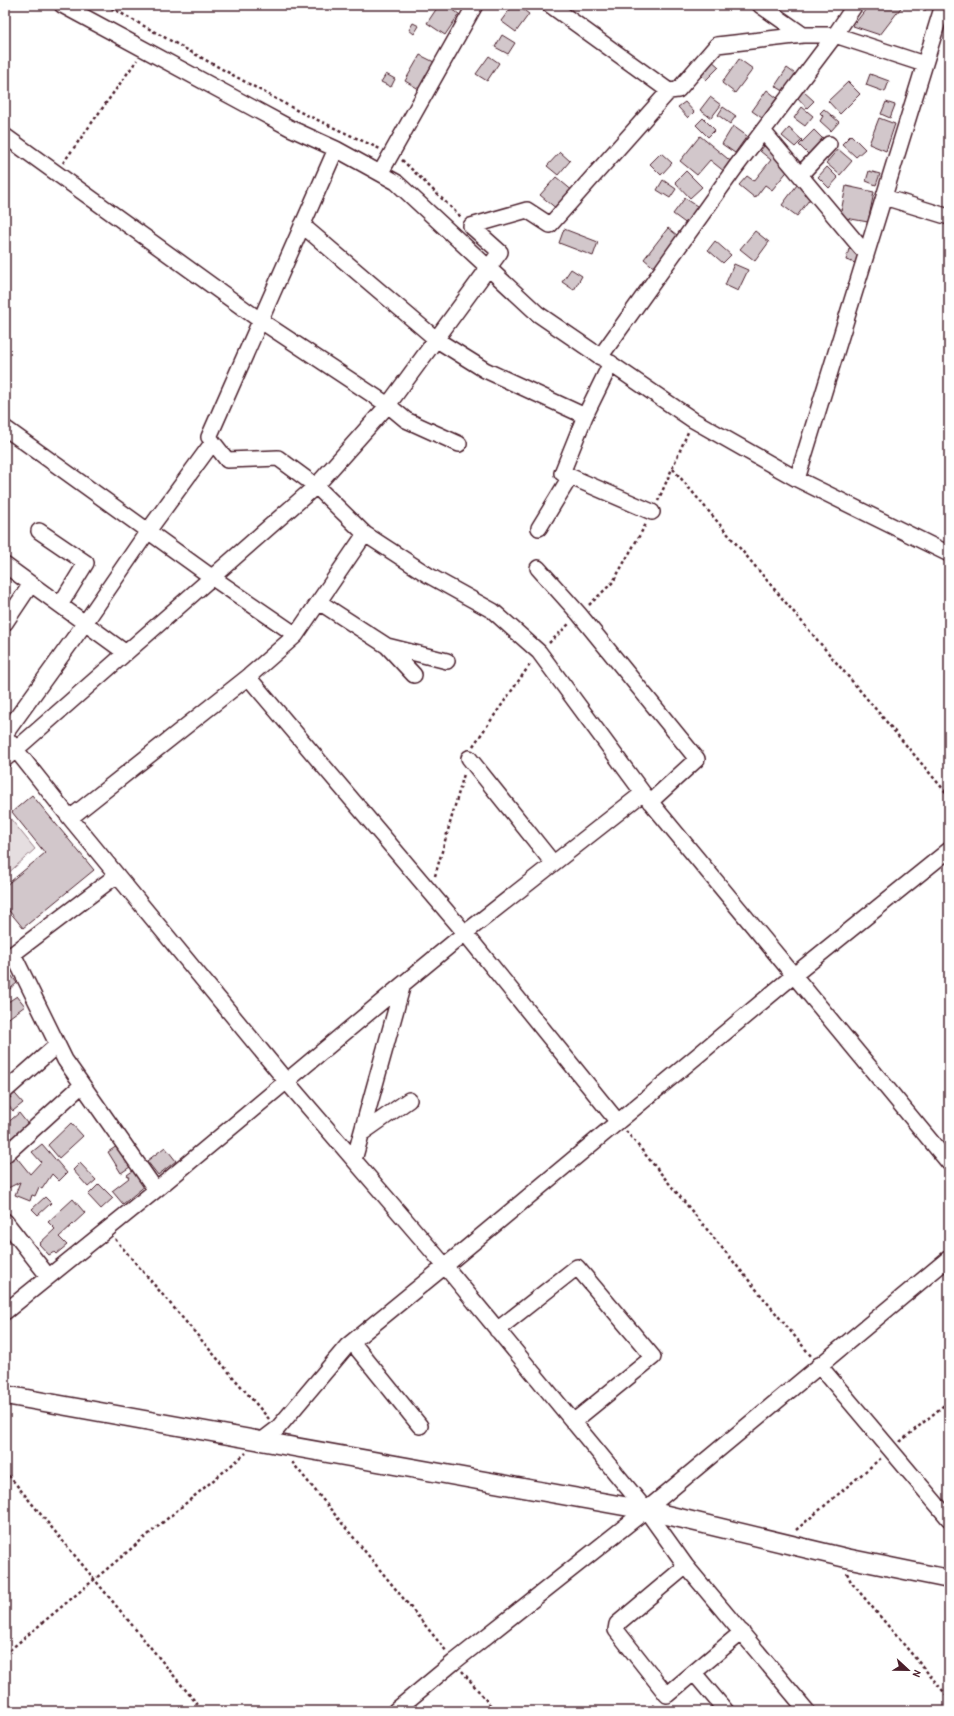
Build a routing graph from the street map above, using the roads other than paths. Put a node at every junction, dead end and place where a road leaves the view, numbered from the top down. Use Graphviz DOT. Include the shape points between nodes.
graph roads {
  1 [pos="62,5"];
  2 [pos="475,5"];
  3 [pos="550,5"];
  4 [pos="760,5"];
  5 [pos="855,5"];
  6 [pos="943,5"];
  7 [pos="803,35"];
  8 [pos="835,35"];
  9 [pos="924,64"];
  10 [pos="669,91"];
  11 [pos="763,131"];
  12 [pos="5,136"];
  13 [pos="829,144"];
  14 [pos="336,149"];
  15 [pos="381,172"];
  16 [pos="800,175"];
  17 [pos="884,197"];
  18 [pos="949,217"];
  19 [pos="302,225"];
  20 [pos="868,250"];
  21 [pos="489,269"];
  22 [pos="261,321"];
  23 [pos="437,340"];
  24 [pos="605,360"];
  25 [pos="388,405"];
  26 [pos="585,416"];
  27 [pos="5,428"];
  28 [pos="213,442"];
  29 [pos="459,444"];
  30 [pos="570,477"];
  31 [pos="797,479"];
  32 [pos="316,486"];
  33 [pos="652,512"];
  34 [pos="539,528"];
  35 [pos="39,531"];
  36 [pos="148,531"];
  37 [pos="365,534"];
  38 [pos="949,554"];
  39 [pos="5,565"];
  40 [pos="538,568"];
  41 [pos="212,578"];
  42 [pos="31,584"];
  43 [pos="319,602"];
  44 [pos="60,605"];
  45 [pos="5,623"];
  46 [pos="85,623"];
  47 [pos="296,635"];
  48 [pos="387,646"];
  49 [pos="126,653"];
  50 [pos="447,661"];
  51 [pos="414,675"];
  52 [pos="248,677"];
  53 [pos="5,735"];
  54 [pos="17,750"];
  55 [pos="469,758"];
  56 [pos="5,759"];
  57 [pos="646,797"];
  58 [pos="70,818"];
  59 [pos="949,850"];
  60 [pos="553,863"];
  61 [pos="117,875"];
  62 [pos="465,933"];
  63 [pos="9,957"];
  64 [pos="793,976"];
  65 [pos="403,984"];
  66 [pos="57,1045"];
  67 [pos="287,1082"];
  68 [pos="82,1085"];
  69 [pos="5,1091"];
  70 [pos="409,1100"];
  71 [pos="618,1122"];
  72 [pos="362,1133"];
  73 [pos="5,1154"];
  74 [pos="354,1160"];
  75 [pos="949,1163"];
  76 [pos="156,1190"];
  77 [pos="5,1221"];
  78 [pos="949,1258"];
  79 [pos="445,1266"];
  80 [pos="48,1276"];
  81 [pos="5,1312"];
  82 [pos="497,1330"];
  83 [pos="352,1342"];
  84 [pos="819,1365"];
  85 [pos="5,1395"];
  86 [pos="574,1422"];
  87 [pos="420,1426"];
  88 [pos="260,1442"];
  89 [pos="646,1510"];
  90 [pos="949,1520"];
  91 [pos="686,1566"];
  92 [pos="949,1579"];
  93 [pos="742,1632"];
  94 [pos="694,1673"];
  95 [pos="395,1711"];
  96 [pos="726,1711"];
  97 [pos="807,1711"];
  1 -- 14 [label="street" via="290,128"];
  2 -- 15 [label="street"];
  3 -- 10 [label="street"];
  4 -- 7 [label="street"];
  5 -- 8 [label="street"];
  6 -- 9 [label="street"];
  7 -- 8 [label="street"];
  7 -- 10 [label="street" via="717,44 678,90"];
  8 -- 9 [label="street"];
  8 -- 11 [label="street"];
  9 -- 17 [label="street"];
  10 -- 21 [label="street" via="550,225 527,210 471,226 500,252"];
  11 -- 16 [label="street"];
  11 -- 24 [label="street"];
  12 -- 22 [label="street"];
  13 -- 16 [label="street"];
  14 -- 15 [label="street"];
  14 -- 19 [label="street"];
  15 -- 21 [label="street" via="396,182"];
  16 -- 20 [label="street" via="861,248"];
  17 -- 18 [label="street"];
  17 -- 20 [label="street"];
  19 -- 22 [label="street"];
  19 -- 23 [label="street"];
  20 -- 31 [label="street"];
  21 -- 23 [label="street"];
  21 -- 24 [label="street" via="538,314"];
  22 -- 25 [label="street"];
  22 -- 28 [label="street" via="209,437"];
  23 -- 25 [label="street"];
  23 -- 26 [label="street" via="485,370"];
  24 -- 26 [label="street"];
  24 -- 31 [label="street" via="693,420"];
  25 -- 29 [label="street" via="406,420"];
  25 -- 32 [label="street"];
  26 -- 30 [label="street" via="562,473"];
  27 -- 36 [label="street"];
  28 -- 32 [label="street" via="227,460 278,458"];
  28 -- 36 [label="street"];
  30 -- 33 [label="street"];
  30 -- 34 [label="street"];
  31 -- 38 [label="street"];
  32 -- 37 [label="street"];
  32 -- 41 [label="street"];
  35 -- 44 [label="street" via="86,563"];
  36 -- 41 [label="street"];
  36 -- 46 [label="street"];
  37 -- 43 [label="street"];
  37 -- 57 [label="street" via="428,575 493,611 539,652"];
  39 -- 42 [label="street"];
  40 -- 57 [label="street" via="579,614 697,759"];
  41 -- 47 [label="street"];
  41 -- 49 [label="street"];
  42 -- 44 [label="street"];
  42 -- 45 [label="street"];
  43 -- 47 [label="street"];
  43 -- 48 [label="street"];
  44 -- 46 [label="street"];
  46 -- 49 [label="street"];
  46 -- 53 [label="street"];
  47 -- 52 [label="street"];
  48 -- 50 [label="street"];
  48 -- 51 [label="street"];
  49 -- 54 [label="street"];
  52 -- 58 [label="street"];
  52 -- 62 [label="street"];
  53 -- 54 [label="street"];
  54 -- 56 [label="street"];
  54 -- 58 [label="street"];
  55 -- 60 [label="street"];
  57 -- 60 [label="street"];
  57 -- 64 [label="street"];
  58 -- 61 [label="street"];
  59 -- 64 [label="street"];
  60 -- 62 [label="street"];
  61 -- 63 [label="street"];
  61 -- 67 [label="street"];
  62 -- 65 [label="street"];
  62 -- 71 [label="street"];
  63 -- 66 [label="street"];
  64 -- 71 [label="street"];
  64 -- 75 [label="street"];
  65 -- 67 [label="street"];
  65 -- 72 [label="street"];
  66 -- 68 [label="street"];
  66 -- 69 [label="street"];
  67 -- 74 [label="street"];
  67 -- 76 [label="street"];
  68 -- 73 [label="street"];
  68 -- 76 [label="street"];
  70 -- 72 [label="street"];
  71 -- 79 [label="street"];
  72 -- 74 [label="street"];
  74 -- 79 [label="street"];
  76 -- 80 [label="street"];
  77 -- 80 [label="street"];
  78 -- 84 [label="street"];
  79 -- 82 [label="street"];
  79 -- 83 [label="street"];
  80 -- 81 [label="street"];
  82 -- 86 [label="street"];
  82 -- 86 [label="street" via="577,1267 653,1357"];
  83 -- 87 [label="street"];
  83 -- 88 [label="street" via="277,1429"];
  84 -- 89 [label="street"];
  84 -- 90 [label="street"];
  85 -- 88 [label="street"];
  86 -- 89 [label="street"];
  88 -- 89 [label="street"];
  89 -- 91 [label="street"];
  89 -- 92 [label="street" via="846,1558"];
  89 -- 95 [label="street"];
  91 -- 93 [label="street"];
  91 -- 94 [label="street" via="617,1624 616,1630 667,1694"];
  93 -- 94 [label="street"];
  93 -- 97 [label="street"];
  94 -- 96 [label="street"];
}
